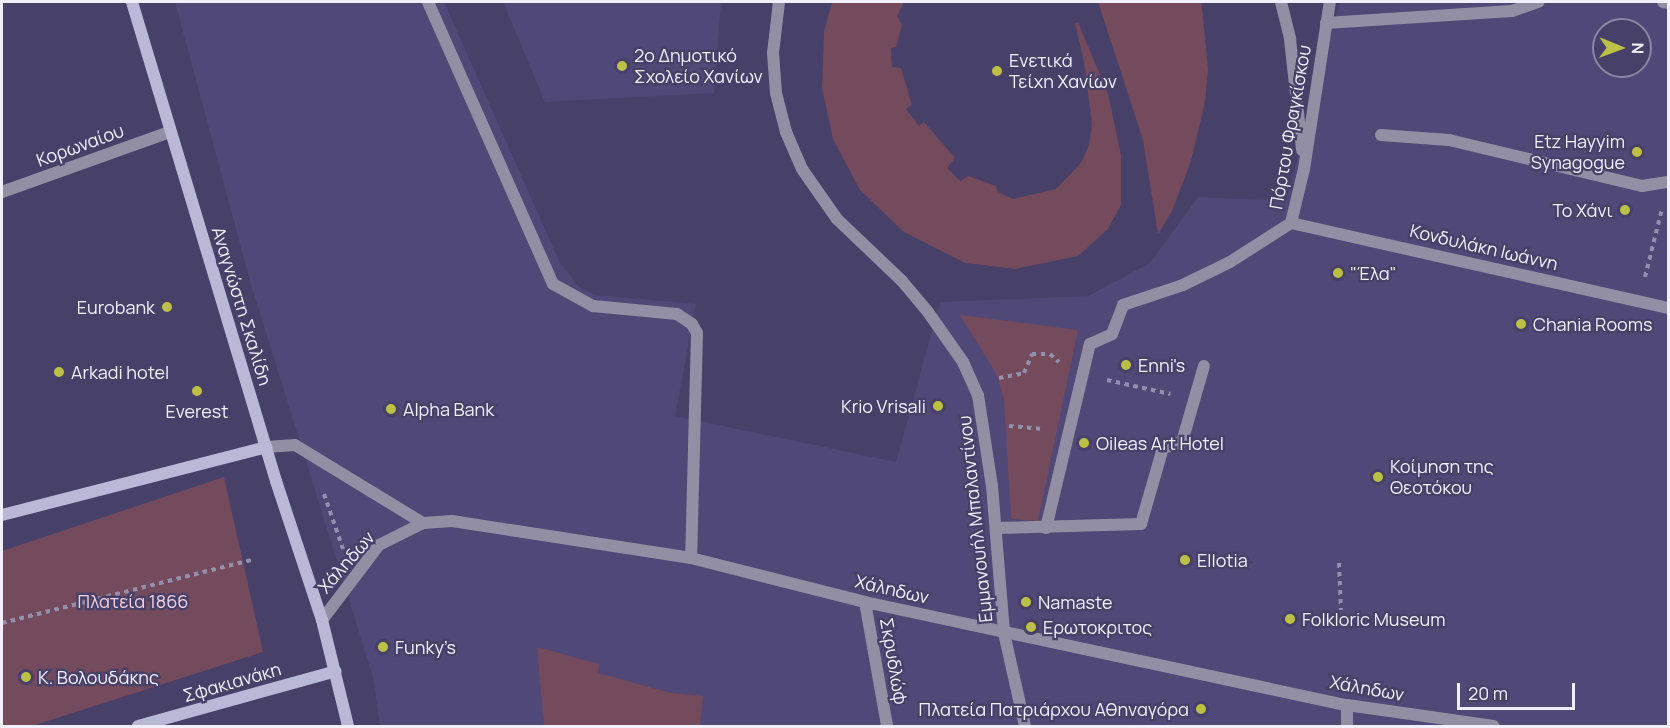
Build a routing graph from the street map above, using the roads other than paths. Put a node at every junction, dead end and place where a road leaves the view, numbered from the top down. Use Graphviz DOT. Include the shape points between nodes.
graph roads {
  1 [pos="132,2"];
  2 [pos="428,2"];
  3 [pos="779,2"];
  4 [pos="1281,2"];
  5 [pos="1330,2"];
  6 [pos="1538,2"];
  7 [pos="1663,2"];
  8 [pos="1668,3"];
  9 [pos="1326,23"];
  10 [pos="170,132"];
  11 [pos="1381,135"];
  12 [pos="1304,170"];
  13 [pos="1668,182"];
  14 [pos="2,192"];
  15 [pos="1291,224"];
  16 [pos="1668,308"];
  17 [pos="1204,366"];
  18 [pos="266,447"];
  19 [pos="2,515"];
  20 [pos="423,523"];
  21 [pos="996,528"];
  22 [pos="1046,528"];
  23 [pos="691,558"];
  24 [pos="865,602"];
  25 [pos="322,620"];
  26 [pos="1004,633"];
  27 [pos="336,672"];
  28 [pos="1347,705"];
  29 [pos="138,726"];
  30 [pos="348,726"];
  31 [pos="887,726"];
  32 [pos="1024,726"];
  33 [pos="1347,726"];
  34 [pos="1494,726"];
  1 -- 10 [label="main road, Αναγνώστη Σκαλίδη"];
  2 -- 23 [label="street" via="553,284 593,306 677,314 697,333"];
  3 -- 21 [label="street, Εμμανουήλ Μπαλαντίνου" via="774,73 793,151 824,204 902,281 937,323 974,384 985,424"];
  4 -- 12 [label="street" via="1290,39"];
  5 -- 9 [label="street, Πόρτου Φραγκίσκου"];
  6 -- 9 [label="street" via="1512,11"];
  7 -- 8 [label="street"];
  9 -- 12 [label="street, Πόρτου Φραγκίσκου"];
  10 -- 14 [label="street, Κορωναίου"];
  10 -- 18 [label="main road, Αναγνώστη Σκαλίδη"];
  11 -- 13 [label="street" via="1449,140 1642,186"];
  12 -- 15 [label="street, Πόρτου Φραγκίσκου"];
  15 -- 16 [label="street, Κονδυλάκη Ιωάννη"];
  15 -- 22 [label="street, Πόρτου Φραγκίσκου" via="1192,280 1123,305 1113,334 1090,344"];
  17 -- 22 [label="street" via="1182,442 1163,448 1141,524"];
  18 -- 19 [label="main road"];
  18 -- 20 [label="street" via="294,445"];
  18 -- 25 [label="main road, Αναγνώστη Σκαλίδη"];
  20 -- 23 [label="street, Χάληδων" via="483,525"];
  20 -- 25 [label="street, Χάληδων" via="379,545"];
  21 -- 22 [label="street"];
  21 -- 26 [label="street, Εμμανουήλ Μπαλαντίνου"];
  23 -- 24 [label="street, Χάληδων"];
  24 -- 26 [label="street, Χάληδων"];
  24 -- 31 [label="street, Σκρυδλώφ"];
  25 -- 27 [label="main road, Αναγνώστη Σκαλίδη"];
  26 -- 28 [label="street, Χάληδων"];
  26 -- 32 [label="street, Εμμανουήλ Μπαλαντίνου"];
  27 -- 29 [label="main road, Σφακιανάκη"];
  27 -- 30 [label="main road, Αναγνώστη Σκαλίδη"];
  28 -- 33 [label="street"];
  28 -- 34 [label="street, Χάληδων"];
}
